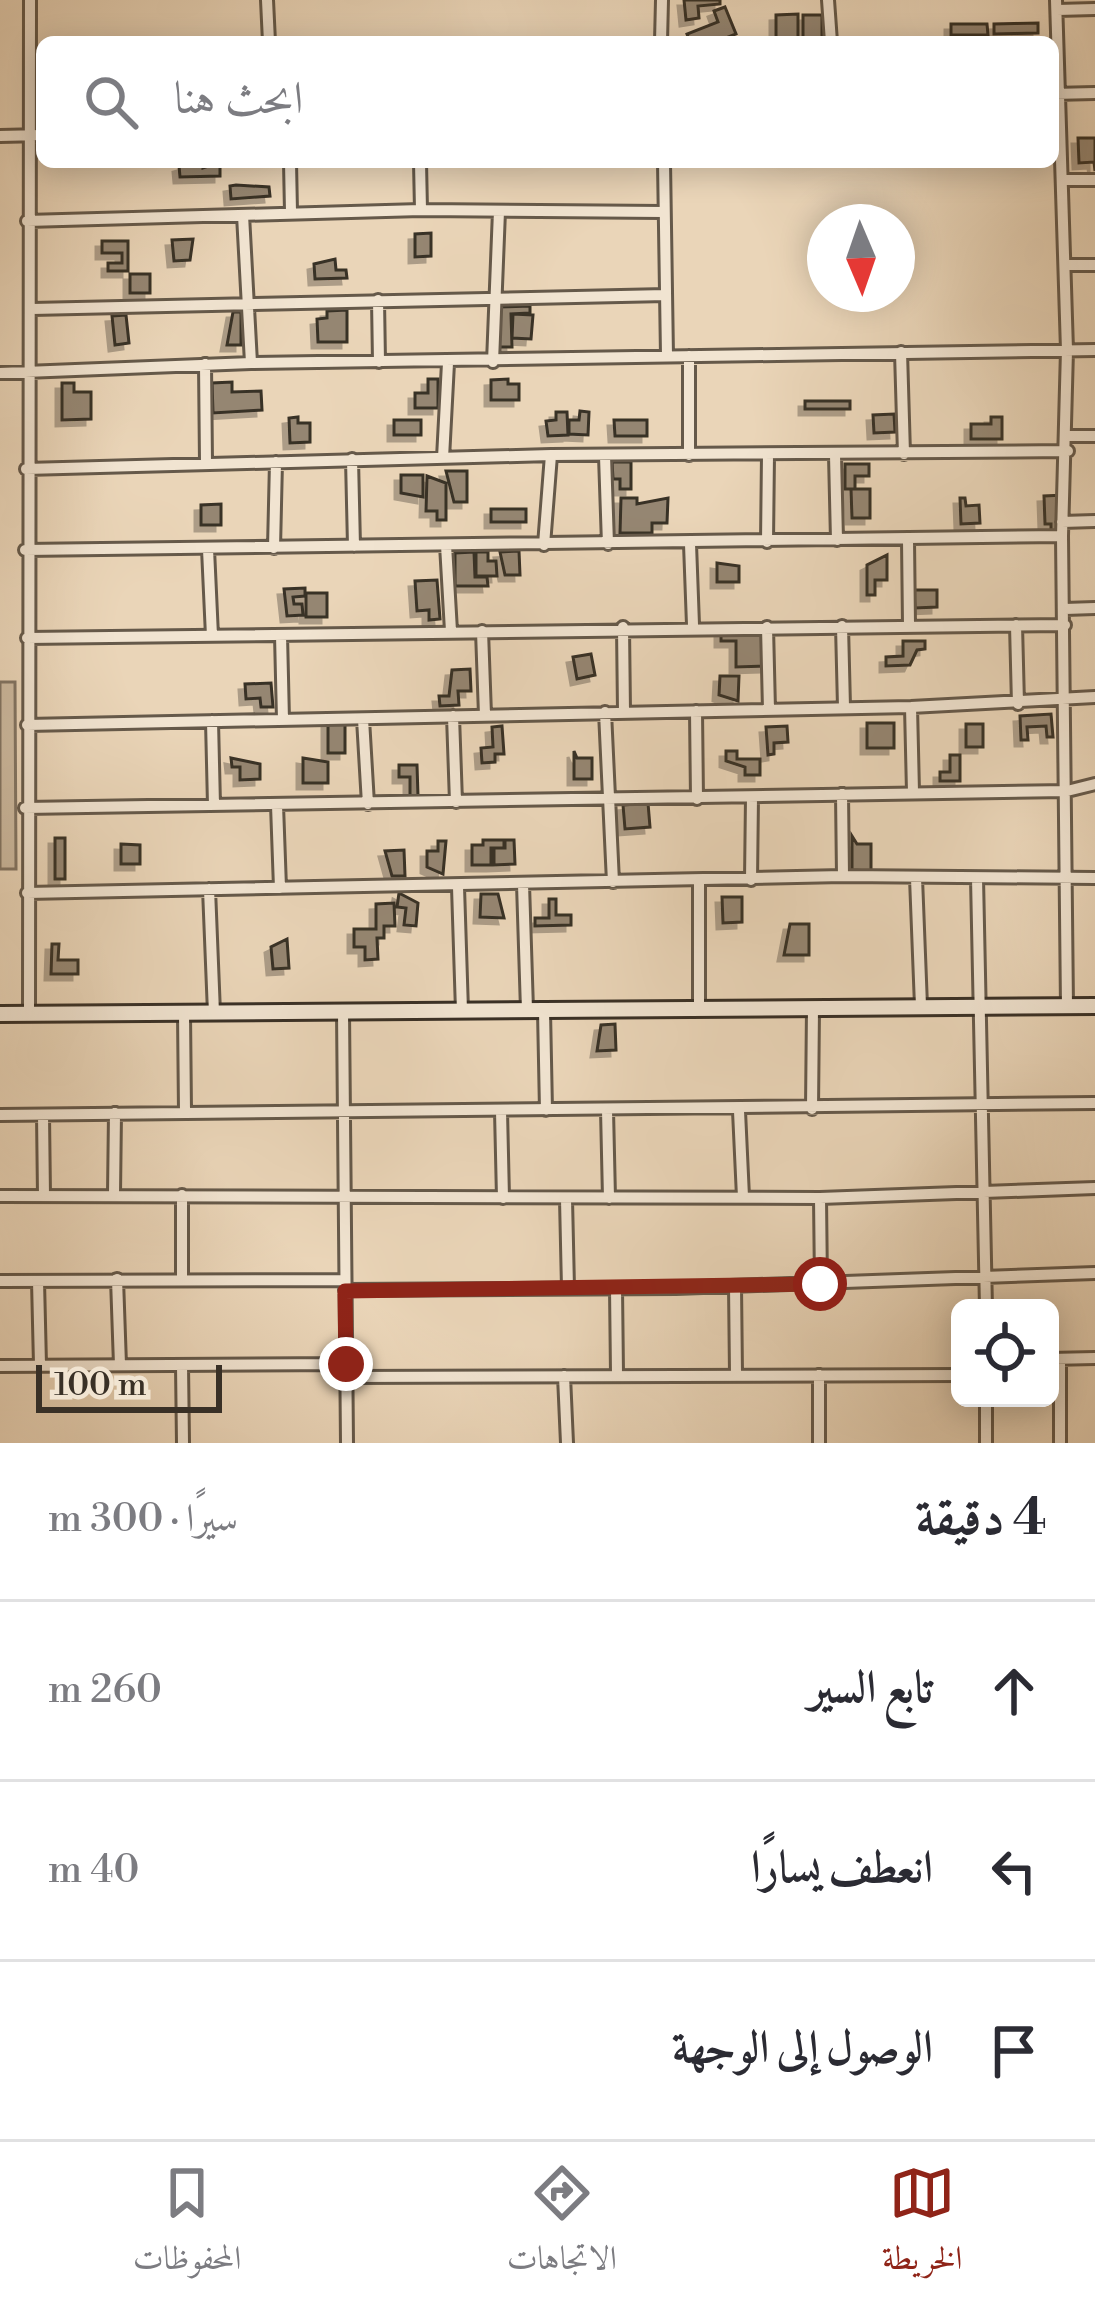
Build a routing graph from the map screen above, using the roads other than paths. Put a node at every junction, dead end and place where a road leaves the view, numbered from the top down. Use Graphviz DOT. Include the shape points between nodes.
graph roads {
  1 [pos="30,0"];
  2 [pos="267,0"];
  3 [pos="662,0"];
  4 [pos="828,0"];
  5 [pos="1057,5"];
  6 [pos="1095,9"];
  7 [pos="268,36"];
  8 [pos="662,36"];
  9 [pos="831,36"];
  10 [pos="1057,36"];
  11 [pos="36,52"];
  12 [pos="1059,93"];
  13 [pos="1095,93"];
  14 [pos="1059,122"];
  15 [pos="36,134"];
  16 [pos="28,135"];
  17 [pos="0,136"];
  18 [pos="290,168"];
  19 [pos="420,168"];
  20 [pos="664,168"];
  21 [pos="1063,180"];
  22 [pos="1095,180"];
  23 [pos="421,210"];
  24 [pos="292,212"];
  25 [pos="499,212"];
  26 [pos="664,212"];
  27 [pos="243,215"];
  28 [pos="27,221"];
  29 [pos="1066,265"];
  30 [pos="1095,265"];
  31 [pos="666,295"];
  32 [pos="495,298"];
  33 [pos="378,300"];
  34 [pos="246,301"];
  35 [pos="32,309"];
  36 [pos="1067,350"];
  37 [pos="1095,350"];
  38 [pos="901,352"];
  39 [pos="668,356"];
  40 [pos="689,356"];
  41 [pos="379,362"];
  42 [pos="493,362"];
  43 [pos="250,363"];
  44 [pos="448,363"];
  45 [pos="205,364"];
  46 [pos="31,372"];
  47 [pos="0,373"];
  48 [pos="1068,436"];
  49 [pos="1095,436"];
  50 [pos="1068,451"];
  51 [pos="835,454"];
  52 [pos="904,454"];
  53 [pos="551,455"];
  54 [pos="689,455"];
  55 [pos="768,455"];
  56 [pos="605,456"];
  57 [pos="443,458"];
  58 [pos="352,459"];
  59 [pos="276,462"];
  60 [pos="206,464"];
  61 [pos="26,469"];
  62 [pos="1095,521"];
  63 [pos="1062,522"];
  64 [pos="1062,536"];
  65 [pos="836,540"];
  66 [pos="908,540"];
  67 [pos="767,542"];
  68 [pos="608,544"];
  69 [pos="691,544"];
  70 [pos="446,545"];
  71 [pos="544,545"];
  72 [pos="354,546"];
  73 [pos="274,548"];
  74 [pos="25,550"];
  75 [pos="208,550"];
  76 [pos="1095,608"];
  77 [pos="1065,609"];
  78 [pos="910,625"];
  79 [pos="1016,625"];
  80 [pos="1064,625"];
  81 [pos="693,626"];
  82 [pos="842,626"];
  83 [pos="622,627"];
  84 [pos="767,627"];
  85 [pos="451,631"];
  86 [pos="482,631"];
  87 [pos="281,635"];
  88 [pos="212,636"];
  89 [pos="27,638"];
  90 [pos="1095,697"];
  91 [pos="1067,698"];
  92 [pos="1018,704"];
  93 [pos="844,707"];
  94 [pos="910,707"];
  95 [pos="769,710"];
  96 [pos="696,711"];
  97 [pos="605,712"];
  98 [pos="624,712"];
  99 [pos="485,715"];
  100 [pos="453,716"];
  101 [pos="363,718"];
  102 [pos="283,720"];
  103 [pos="212,721"];
  104 [pos="27,724"];
  105 [pos="1095,784"];
  106 [pos="1066,791"];
  107 [pos="913,792"];
  108 [pos="842,794"];
  109 [pos="752,797"];
  110 [pos="697,799"];
  111 [pos="609,800"];
  112 [pos="456,802"];
  113 [pos="368,804"];
  114 [pos="214,805"];
  115 [pos="277,805"];
  116 [pos="26,808"];
  117 [pos="843,877"];
  118 [pos="916,878"];
  119 [pos="977,878"];
  120 [pos="1095,878"];
  121 [pos="1067,879"];
  122 [pos="752,880"];
  123 [pos="699,881"];
  124 [pos="613,882"];
  125 [pos="523,884"];
  126 [pos="458,886"];
  127 [pos="280,888"];
  128 [pos="208,889"];
  129 [pos="27,893"];
  130 [pos="921,1006"];
  131 [pos="978,1006"];
  132 [pos="1066,1006"];
  133 [pos="1095,1006"];
  134 [pos="813,1008"];
  135 [pos="699,1009"];
  136 [pos="462,1010"];
  137 [pos="526,1010"];
  138 [pos="343,1011"];
  139 [pos="544,1011"];
  140 [pos="184,1013"];
  141 [pos="214,1013"];
  142 [pos="0,1014"];
  143 [pos="28,1014"];
  144 [pos="1095,1103"];
  145 [pos="981,1105"];
  146 [pos="812,1109"];
  147 [pos="546,1110"];
  148 [pos="607,1110"];
  149 [pos="501,1111"];
  150 [pos="740,1111"];
  151 [pos="185,1112"];
  152 [pos="342,1112"];
  153 [pos="115,1113"];
  154 [pos="0,1115"];
  155 [pos="44,1115"];
  156 [pos="1095,1188"];
  157 [pos="984,1192"];
  158 [pos="114,1194"];
  159 [pos="182,1195"];
  160 [pos="0,1196"];
  161 [pos="44,1196"];
  162 [pos="343,1197"];
  163 [pos="743,1197"];
  164 [pos="503,1198"];
  165 [pos="609,1198"];
  166 [pos="820,1198"];
  167 [pos="566,1199"];
  168 [pos="1095,1274"];
  169 [pos="985,1277"];
  170 [pos="117,1280"];
  171 [pos="182,1280"];
  172 [pos="0,1281"];
  173 [pos="38,1281"];
  174 [pos="820,1284"];
  175 [pos="345,1285"];
  176 [pos="735,1286"];
  177 [pos="568,1288"];
  178 [pos="616,1288"];
  179 [pos="986,1299"];
  180 [pos="1095,1358"];
  181 [pos="1059,1359"];
  182 [pos="182,1364"];
  183 [pos="40,1365"];
  184 [pos="120,1365"];
  185 [pos="0,1366"];
  186 [pos="346,1370"];
  187 [pos="617,1374"];
  188 [pos="736,1375"];
  189 [pos="819,1375"];
  190 [pos="951,1375"];
  191 [pos="565,1376"];
  192 [pos="986,1407"];
  193 [pos="1058,1407"];
  194 [pos="183,1443"];
  195 [pos="346,1443"];
  196 [pos="567,1443"];
  197 [pos="819,1443"];
  198 [pos="986,1443"];
  199 [pos="1060,1443"];
  1 -- 11 [label="street"];
  2 -- 7 [label="street"];
  3 -- 8 [label="street"];
  4 -- 9 [label="street"];
  5 -- 6 [label="street"];
  5 -- 10 [label="street"];
  11 -- 16 [label="street"];
  12 -- 13 [label="street"];
  14 -- 21 [label="street"];
  15 -- 16 [label="street"];
  16 -- 17 [label="street"];
  16 -- 28 [label="street"];
  18 -- 24 [label="street"];
  19 -- 23 [label="street"];
  20 -- 26 [label="street"];
  21 -- 22 [label="street"];
  21 -- 29 [label="street"];
  23 -- 24 [label="street"];
  23 -- 25 [label="street"];
  24 -- 27 [label="street"];
  25 -- 26 [label="street"];
  25 -- 32 [label="street"];
  26 -- 31 [label="street"];
  27 -- 28 [label="street"];
  27 -- 34 [label="street"];
  28 -- 35 [label="street"];
  29 -- 30 [label="street"];
  29 -- 36 [label="street"];
  31 -- 32 [label="street"];
  31 -- 39 [label="street"];
  32 -- 33 [label="street"];
  32 -- 42 [label="street"];
  33 -- 34 [label="street"];
  33 -- 41 [label="street"];
  34 -- 35 [label="street"];
  34 -- 43 [label="street"];
  35 -- 46 [label="street"];
  36 -- 37 [label="street"];
  36 -- 38 [label="street"];
  36 -- 48 [label="street"];
  38 -- 40 [label="street"];
  38 -- 52 [label="street"];
  39 -- 40 [label="street"];
  39 -- 42 [label="street"];
  40 -- 54 [label="street"];
  41 -- 43 [label="street"];
  41 -- 44 [label="street"];
  42 -- 44 [label="street"];
  43 -- 45 [label="street"];
  44 -- 57 [label="street"];
  45 -- 46 [label="street"];
  45 -- 60 [label="street"];
  46 -- 47 [label="street"];
  46 -- 61 [label="street"];
  48 -- 49 [label="street"];
  48 -- 50 [label="street"];
  50 -- 52 [label="street"];
  50 -- 63 [label="street"];
  51 -- 52 [label="street"];
  51 -- 55 [label="street"];
  51 -- 65 [label="street"];
  53 -- 56 [label="street"];
  53 -- 57 [label="street"];
  53 -- 71 [label="street"];
  54 -- 55 [label="street"];
  54 -- 56 [label="street"];
  55 -- 67 [label="street"];
  56 -- 68 [label="street"];
  57 -- 58 [label="street"];
  58 -- 59 [label="street"];
  58 -- 72 [label="street"];
  59 -- 60 [label="street"];
  59 -- 73 [label="street"];
  60 -- 61 [label="street"];
  61 -- 74 [label="street"];
  62 -- 63 [label="street"];
  63 -- 64 [label="street"];
  64 -- 66 [label="street"];
  64 -- 77 [label="street"];
  65 -- 66 [label="street"];
  65 -- 67 [label="street"];
  66 -- 78 [label="street"];
  67 -- 69 [label="street"];
  68 -- 69 [label="street"];
  68 -- 71 [label="street"];
  69 -- 81 [label="street"];
  70 -- 71 [label="street"];
  70 -- 72 [label="street"];
  70 -- 85 [label="street"];
  72 -- 73 [label="street"];
  73 -- 75 [label="street"];
  74 -- 75 [label="street"];
  74 -- 89 [label="street"];
  75 -- 88 [label="street"];
  76 -- 77 [label="street"];
  77 -- 80 [label="street"];
  78 -- 79 [label="street"];
  78 -- 82 [label="street"];
  79 -- 80 [label="street"];
  79 -- 92 [label="street"];
  80 -- 91 [label="street"];
  81 -- 83 [label="street"];
  81 -- 84 [label="street"];
  82 -- 84 [label="street"];
  82 -- 93 [label="street"];
  83 -- 86 [label="street"];
  83 -- 98 [label="street"];
  84 -- 95 [label="street"];
  85 -- 86 [label="street"];
  85 -- 87 [label="street"];
  86 -- 99 [label="street"];
  87 -- 88 [label="street"];
  87 -- 102 [label="street"];
  88 -- 89 [label="street"];
  89 -- 104 [label="street"];
  90 -- 91 [label="street"];
  91 -- 92 [label="street"];
  91 -- 106 [label="street"];
  92 -- 94 [label="street"];
  93 -- 94 [label="street"];
  93 -- 95 [label="street"];
  94 -- 107 [label="street"];
  95 -- 96 [label="street"];
  96 -- 98 [label="street"];
  96 -- 110 [label="street"];
  97 -- 98 [label="street"];
  97 -- 99 [label="street"];
  97 -- 111 [label="street"];
  99 -- 100 [label="street"];
  100 -- 101 [label="street"];
  100 -- 112 [label="street"];
  101 -- 102 [label="street"];
  101 -- 113 [label="street"];
  102 -- 103 [label="street"];
  103 -- 104 [label="street"];
  103 -- 114 [label="street"];
  104 -- 116 [label="street"];
  105 -- 106 [label="street"];
  106 -- 107 [label="street"];
  106 -- 121 [label="street"];
  107 -- 108 [label="street"];
  108 -- 109 [label="street"];
  108 -- 117 [label="street"];
  109 -- 110 [label="street"];
  109 -- 122 [label="street"];
  110 -- 111 [label="street"];
  111 -- 112 [label="street"];
  111 -- 124 [label="street"];
  112 -- 113 [label="street"];
  113 -- 115 [label="street"];
  114 -- 115 [label="street"];
  114 -- 116 [label="street"];
  115 -- 127 [label="street"];
  116 -- 129 [label="street"];
  117 -- 118 [label="street"];
  117 -- 122 [label="street"];
  118 -- 119 [label="street"];
  118 -- 130 [label="street"];
  119 -- 121 [label="street"];
  119 -- 131 [label="street"];
  120 -- 121 [label="street"];
  121 -- 132 [label="street"];
  122 -- 123 [label="street"];
  123 -- 124 [label="street"];
  123 -- 135 [label="street"];
  124 -- 125 [label="street"];
  125 -- 126 [label="street"];
  125 -- 137 [label="street"];
  126 -- 127 [label="street"];
  126 -- 136 [label="street"];
  127 -- 128 [label="street"];
  128 -- 129 [label="street"];
  128 -- 141 [label="street"];
  129 -- 143 [label="street"];
  130 -- 131 [label="street"];
  130 -- 134 [label="street"];
  131 -- 132 [label="street"];
  131 -- 145 [label="street"];
  132 -- 133 [label="street"];
  134 -- 135 [label="street"];
  134 -- 146 [label="street"];
  135 -- 139 [label="street"];
  136 -- 137 [label="street"];
  136 -- 138 [label="street"];
  137 -- 139 [label="street"];
  138 -- 141 [label="street"];
  138 -- 152 [label="street"];
  139 -- 147 [label="street"];
  140 -- 141 [label="street"];
  140 -- 143 [label="street"];
  140 -- 151 [label="street"];
  142 -- 143 [label="street"];
  144 -- 145 [label="street"];
  145 -- 146 [label="street"];
  145 -- 157 [label="street"];
  146 -- 150 [label="street"];
  147 -- 148 [label="street"];
  147 -- 149 [label="street"];
  148 -- 150 [label="street"];
  148 -- 165 [label="street"];
  149 -- 152 [label="street"];
  149 -- 164 [label="street"];
  150 -- 163 [label="street"];
  151 -- 152 [label="street"];
  151 -- 153 [label="street"];
  152 -- 162 [label="street"];
  153 -- 155 [label="street"];
  153 -- 158 [label="street"];
  154 -- 155 [label="street"];
  155 -- 161 [label="street"];
  156 -- 157 [label="street"];
  157 -- 166 [label="street"];
  157 -- 169 [label="street"];
  158 -- 159 [label="street"];
  158 -- 161 [label="street"];
  159 -- 162 [label="street"];
  159 -- 171 [label="street"];
  160 -- 161 [label="street"];
  162 -- 164 [label="street"];
  162 -- 175 [label="street"];
  163 -- 165 [label="street"];
  163 -- 166 [label="street"];
  164 -- 167 [label="street"];
  165 -- 167 [label="street"];
  166 -- 174 [label="street"];
  167 -- 177 [label="street"];
  168 -- 169 [label="street"];
  169 -- 174 [label="street"];
  169 -- 179 [label="street"];
  170 -- 171 [label="street"];
  170 -- 173 [label="street"];
  170 -- 184 [label="street"];
  171 -- 175 [label="street"];
  172 -- 173 [label="street"];
  173 -- 183 [label="street"];
  174 -- 176 [label="street"];
  175 -- 177 [label="street"];
  175 -- 186 [label="street"];
  176 -- 178 [label="street"];
  176 -- 188 [label="street"];
  177 -- 178 [label="street"];
  178 -- 187 [label="street"];
  180 -- 181 [label="street"];
  182 -- 184 [label="street"];
  182 -- 186 [label="street"];
  182 -- 194 [label="street"];
  183 -- 184 [label="street"];
  183 -- 185 [label="street"];
  186 -- 191 [label="street"];
  186 -- 195 [label="street"];
  187 -- 188 [label="street"];
  187 -- 191 [label="street"];
  188 -- 189 [label="street"];
  189 -- 190 [label="street"];
  189 -- 197 [label="street"];
  191 -- 196 [label="street"];
  192 -- 198 [label="street"];
  193 -- 199 [label="street"];
}
